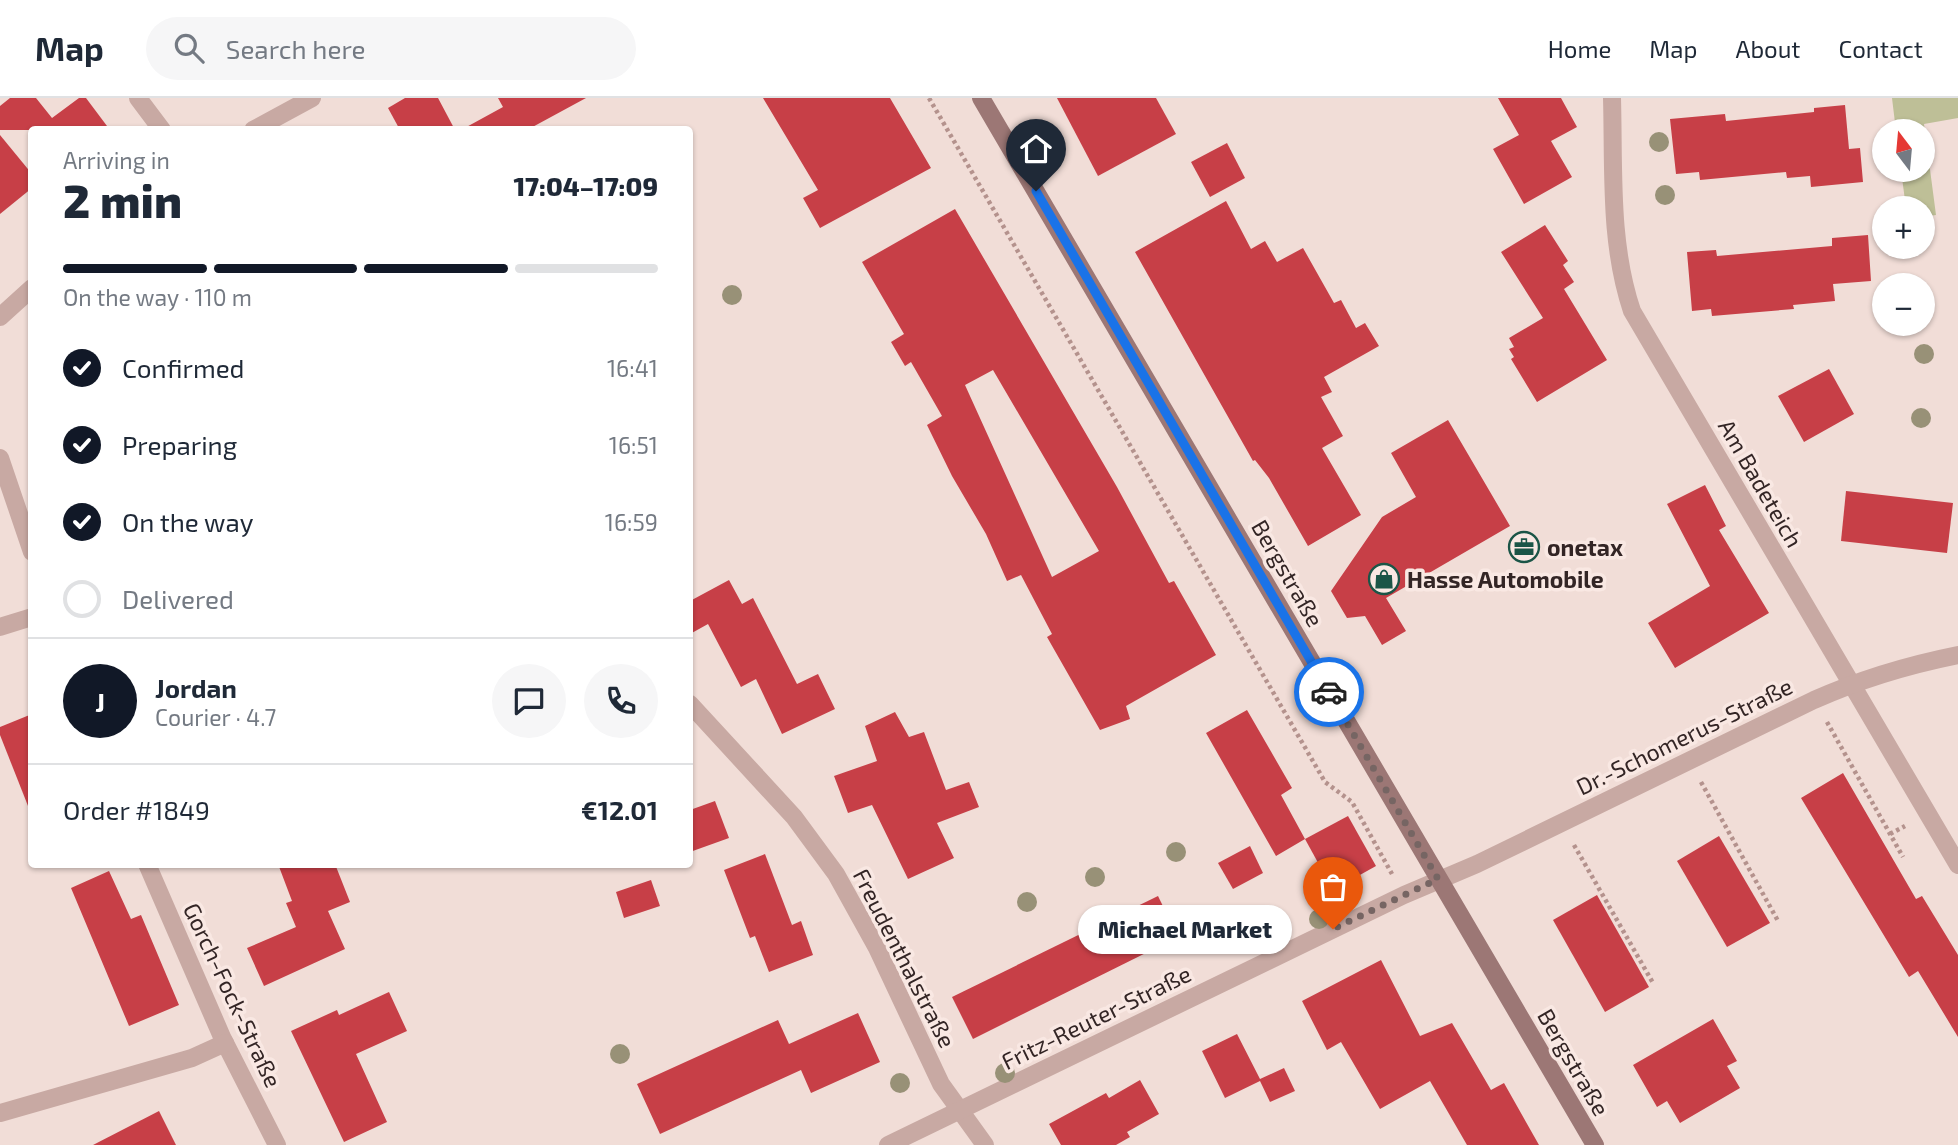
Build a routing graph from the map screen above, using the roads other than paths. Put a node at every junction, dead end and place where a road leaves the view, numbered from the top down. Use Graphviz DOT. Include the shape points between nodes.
graph roads {
  1 [pos="138,98"];
  2 [pos="312,98"];
  3 [pos="981,98"];
  4 [pos="1612,98"];
  5 [pos="159,126"];
  6 [pos="260,126"];
  7 [pos="28,292"];
  8 [pos="0,317"];
  9 [pos="0,458"];
  10 [pos="28,540"];
  11 [pos="28,618"];
  12 [pos="0,627"];
  13 [pos="1958,655"];
  14 [pos="1850,684"];
  15 [pos="693,707"];
  16 [pos="1958,865"];
  17 [pos="149,868"];
  18 [pos="1438,879"];
  19 [pos="225,1043"];
  20 [pos="961,1111"];
  21 [pos="0,1113"];
  22 [pos="277,1145"];
  23 [pos="888,1145"];
  24 [pos="985,1145"];
  25 [pos="1595,1145"];
  1 -- 5 [label="street"];
  2 -- 6 [label="street"];
  3 -- 18 [label="main road, Bergstraße"];
  4 -- 14 [label="street, Am Badeteich" via="1616,245 1632,311"];
  7 -- 8 [label="street"];
  9 -- 10 [label="street"];
  11 -- 12 [label="street"];
  13 -- 14 [label="street, Dr.-Schomerus-Straße" via="1910,664"];
  14 -- 16 [label="street, Am Badeteich"];
  14 -- 18 [label="street, Dr.-Schomerus-Straße"];
  15 -- 20 [label="street, Freudenthalstraße" via="794,817 836,874 877,948 941,1084"];
  17 -- 19 [label="street, Gorch-Fock-Straße"];
  18 -- 20 [label="street, Fritz-Reuter-Straße"];
  18 -- 25 [label="main road, Bergstraße"];
  19 -- 21 [label="street" via="192,1058"];
  19 -- 22 [label="street, Gorch-Fock-Straße"];
  20 -- 23 [label="street, Fritz-Reuter-Straße"];
  20 -- 24 [label="street, Freudenthalstraße"];
}
